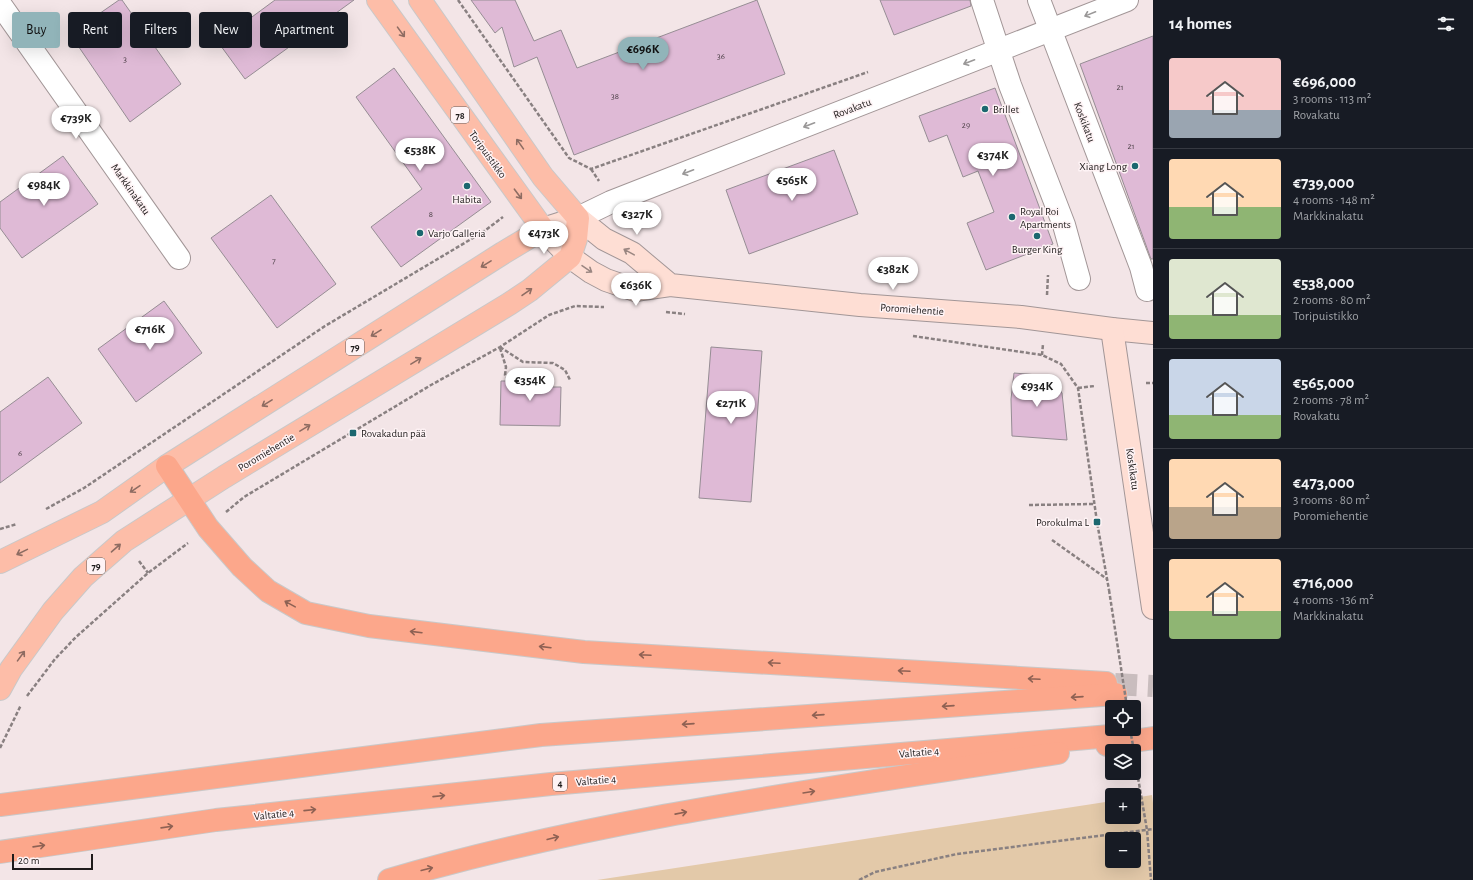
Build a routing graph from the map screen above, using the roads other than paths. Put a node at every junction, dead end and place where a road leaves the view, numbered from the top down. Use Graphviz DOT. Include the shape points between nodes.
graph roads {
  1 [pos="378,0"];
  2 [pos="420,0"];
  3 [pos="982,0"];
  4 [pos="1039,0"];
  5 [pos="1126,0"];
  6 [pos="0,4"];
  7 [pos="1050,30"];
  8 [pos="999,50"];
  9 [pos="578,218"];
  10 [pos="543,229"];
  11 [pos="570,257"];
  12 [pos="179,258"];
  13 [pos="1078,280"];
  14 [pos="670,285"];
  15 [pos="1147,290"];
  16 [pos="1112,329"];
  17 [pos="1153,333"];
  18 [pos="167,466"];
  19 [pos="189,499"];
  20 [pos="0,562"];
  21 [pos="1153,608"];
  22 [pos="0,689"];
  23 [pos="1119,695"];
  24 [pos="1129,738"];
  25 [pos="1153,738"];
  26 [pos="0,805"];
  27 [pos="0,852"];
  28 [pos="389,880"];
  1 -- 10 [label="main road, Toripuistikko / 78, one-way"];
  9 -- 2 [label="main road, one-way" via="543,177"];
  3 -- 8 [label="street"];
  4 -- 7 [label="street, Koskikatu"];
  5 -- 7 [label="street, Rovakatu, one-way"];
  6 -- 12 [label="street, Markkinakatu"];
  7 -- 8 [label="street, Rovakatu"];
  7 -- 15 [label="street, Koskikatu" via="1141,267"];
  8 -- 9 [label="street, Rovakatu, one-way" via="617,200"];
  8 -- 13 [label="street" via="1064,225"];
  9 -- 10 [label="main road"];
  9 -- 11 [label="main road" via="576,239"];
  14 -- 9 [label="main road, one-way" via="632,253 604,238"];
  10 -- 11 [label="main road, Poromiehentie"];
  10 -- 18 [label="main road, 79, one-way"];
  11 -- 14 [label="main road, Poromiehentie, one-way" via="606,280 635,290"];
  19 -- 11 [label="main road, Poromiehentie / 79, one-way" via="509,304"];
  14 -- 16 [label="main road, Poromiehentie" via="860,305 1021,317"];
  16 -- 17 [label="main road, Poromiehentie"];
  16 -- 21 [label="main road, Koskikatu"];
  18 -- 19 [label="highway"];
  18 -- 20 [label="main road, 79, one-way" via="102,512"];
  22 -- 19 [label="main road, Poromiehentie / 79, one-way" via="11,669 53,611 83,577 124,541"];
  23 -- 19 [label="highway, one-way" via="584,652 369,626 306,613 254,580 208,528"];
  23 -- 26 [label="highway, one-way" via="540,735"];
  27 -- 24 [label="highway, Valtatie 4 / 4, one-way" via="216,820 544,785"];
  28 -- 25 [label="highway, one-way" via="573,834 712,807"];
}
